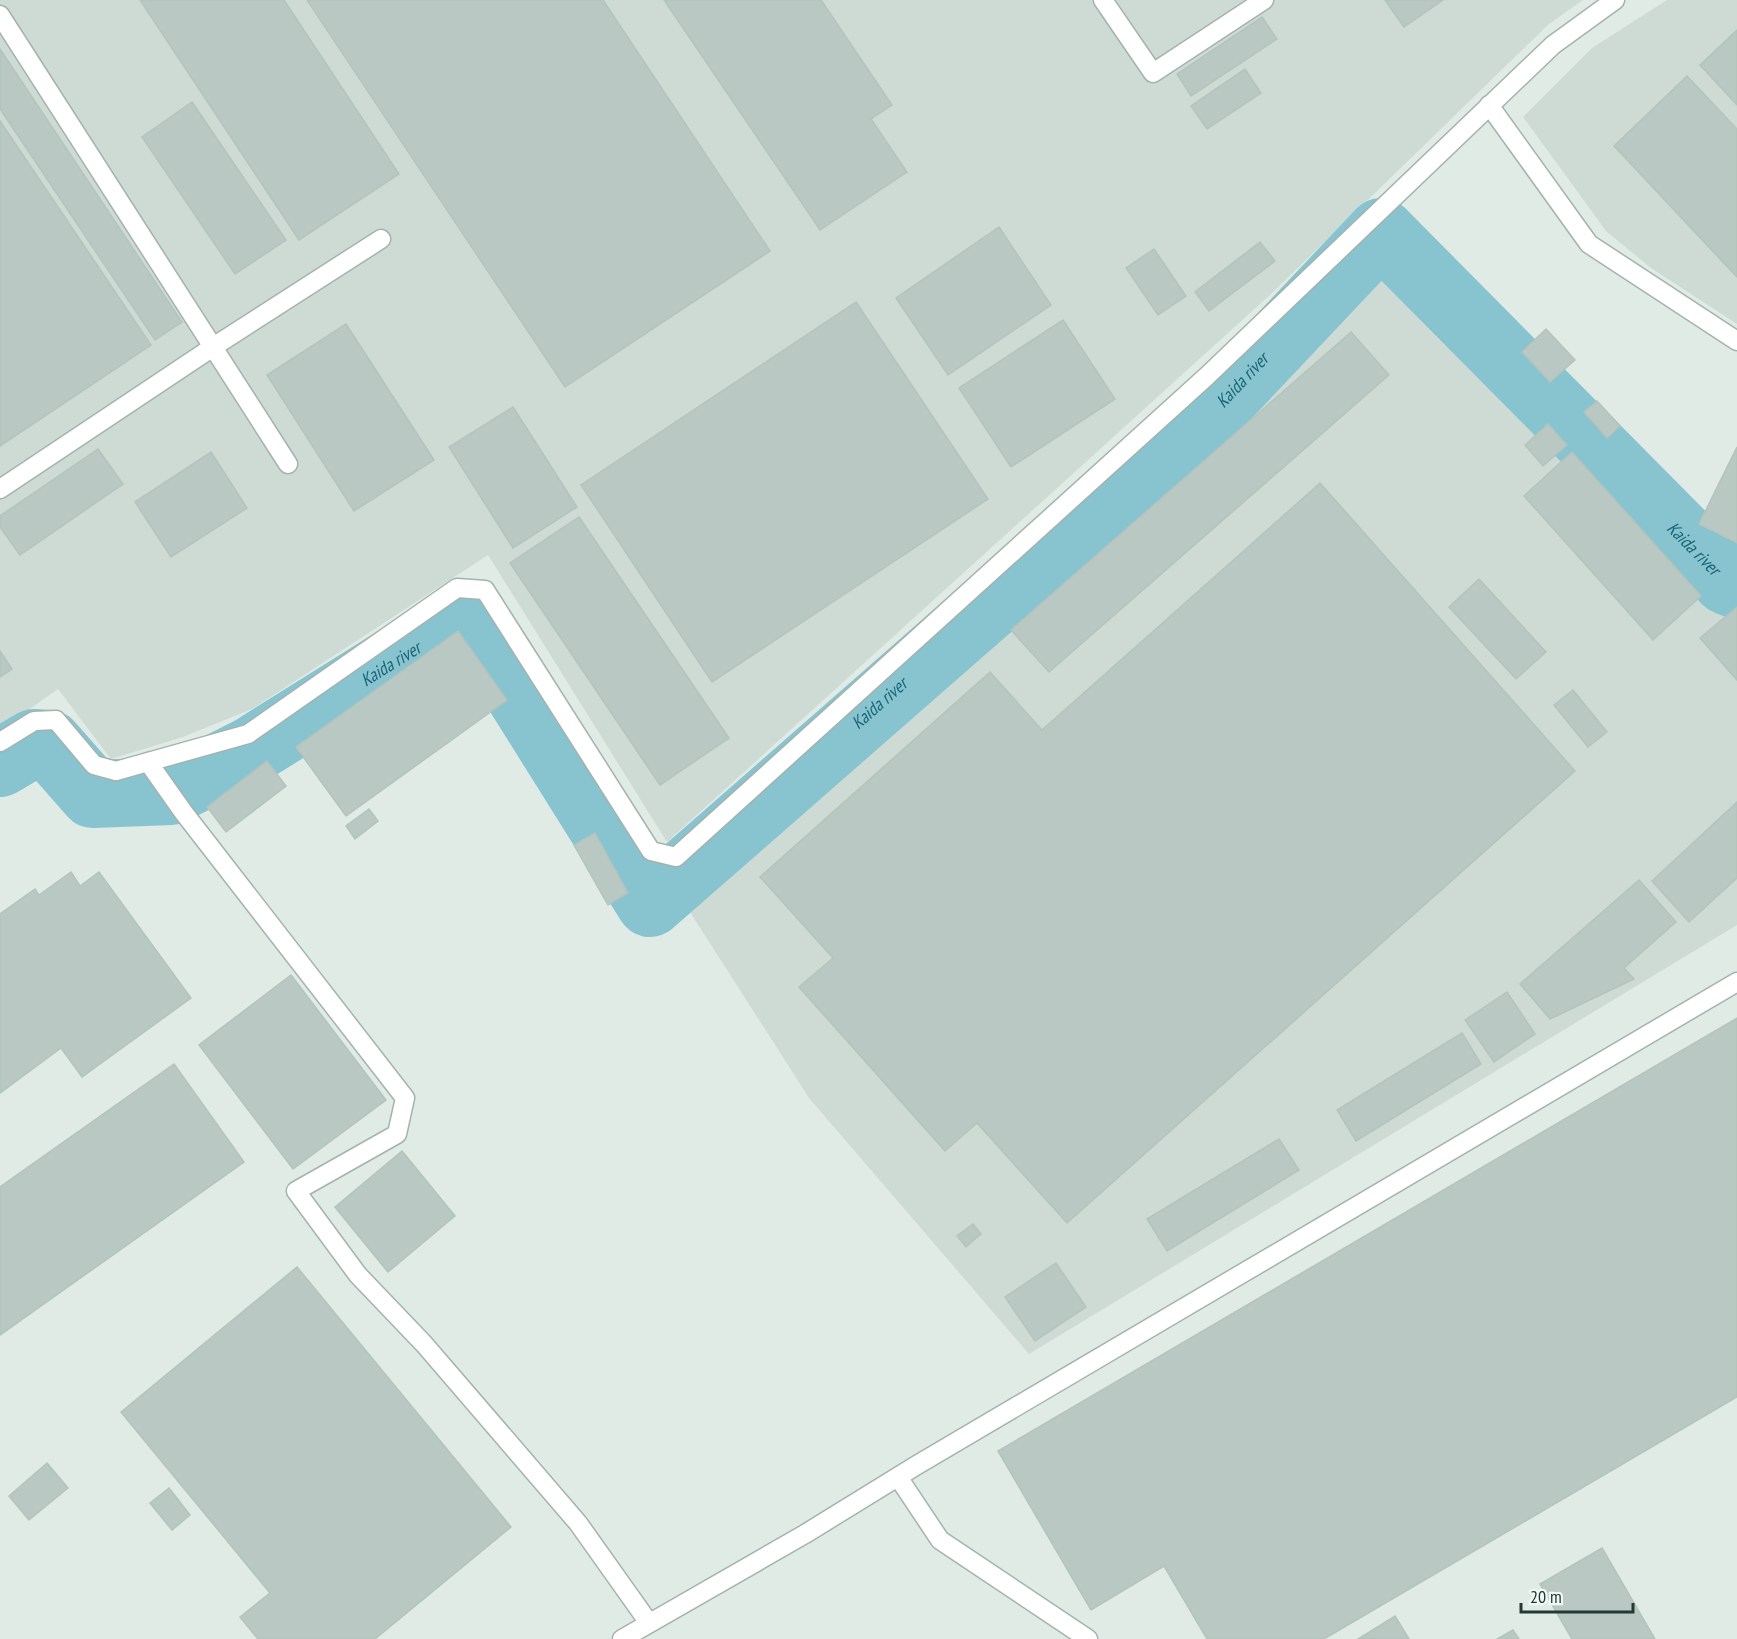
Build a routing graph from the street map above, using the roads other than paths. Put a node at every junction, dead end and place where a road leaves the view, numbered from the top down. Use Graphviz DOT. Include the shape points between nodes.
graph roads {
  1 [pos="1103,0"];
  2 [pos="1264,0"];
  3 [pos="1615,0"];
  4 [pos="0,15"];
  5 [pos="1489,105"];
  6 [pos="381,239"];
  7 [pos="1737,341"];
  8 [pos="213,347"];
  9 [pos="288,464"];
  10 [pos="0,489"];
  11 [pos="0,742"];
  12 [pos="148,762"];
  13 [pos="1737,982"];
  14 [pos="898,1477"];
  15 [pos="649,1623"];
  16 [pos="622,1639"];
  17 [pos="1088,1639"];
  1 -- 2 [label="street" via="1153,73"];
  3 -- 5 [label="street" via="1553,45"];
  4 -- 8 [label="street"];
  5 -- 7 [label="street" via="1590,244"];
  5 -- 12 [label="street" via="1207,376 676,857 651,851 485,590 457,588 248,734"];
  6 -- 8 [label="street"];
  8 -- 9 [label="street"];
  8 -- 10 [label="street"];
  11 -- 12 [label="street" via="34,721 56,720 94,765 116,771"];
  12 -- 15 [label="street" via="405,1098 397,1134 296,1191 358,1275 424,1344 578,1523"];
  13 -- 14 [label="street"];
  14 -- 15 [label="street"];
  14 -- 17 [label="street" via="940,1540"];
  15 -- 16 [label="street"];
}
